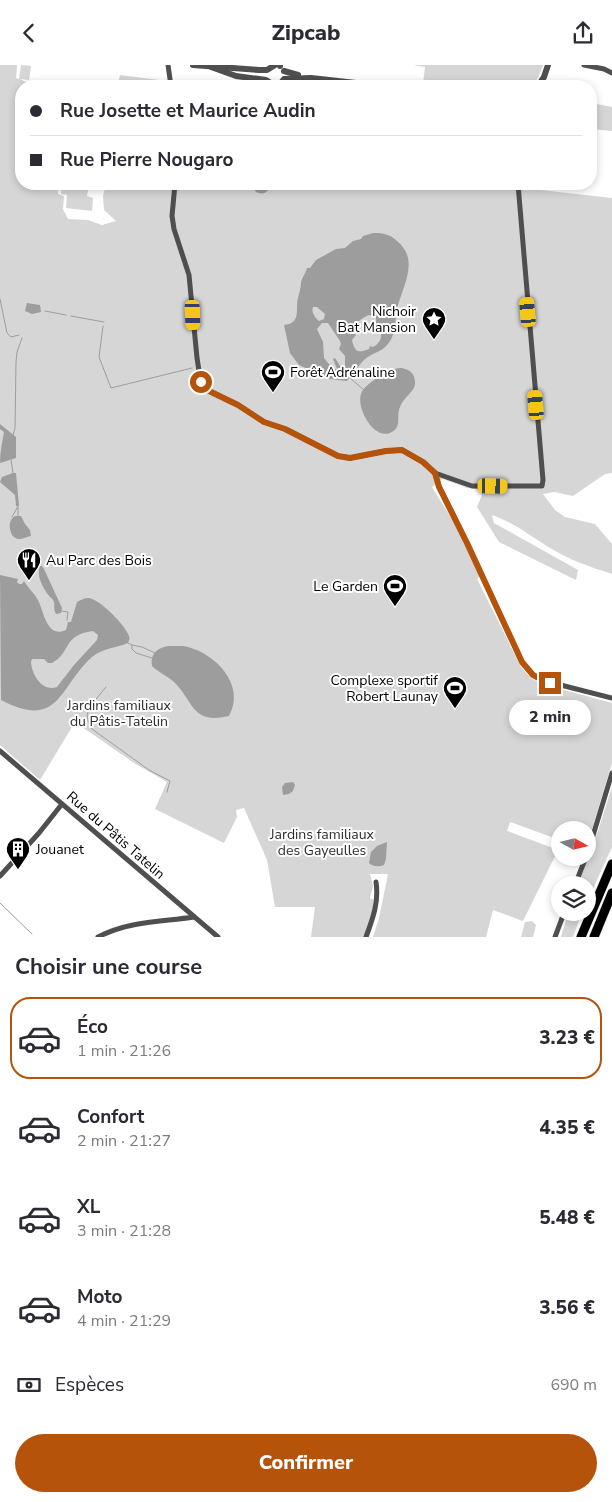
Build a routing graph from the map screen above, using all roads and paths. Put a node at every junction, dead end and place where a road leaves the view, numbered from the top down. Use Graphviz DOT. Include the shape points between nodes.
graph roads {
  1 [pos="168,65"];
  2 [pos="193,65"];
  3 [pos="548,65"];
  4 [pos="584,65"];
  5 [pos="211,67"];
  6 [pos="278,68"];
  7 [pos="267,70"];
  8 [pos="612,73"];
  9 [pos="170,80"];
  10 [pos="266,80"];
  11 [pos="329,80"];
  12 [pos="542,80"];
  13 [pos="174,190"];
  14 [pos="518,190"];
  15 [pos="435,473"];
  16 [pos="612,698"];
  17 [pos="0,751"];
  18 [pos="612,773"];
  19 [pos="62,804"];
  20 [pos="596,826"];
  21 [pos="612,864"];
  22 [pos="0,876"];
  23 [pos="376,882"];
  24 [pos="612,893"];
  25 [pos="194,917"];
  26 [pos="561,921"];
  27 [pos="98,937"];
  28 [pos="218,937"];
  29 [pos="366,937"];
  30 [pos="555,937"];
  31 [pos="581,937"];
  32 [pos="594,937"];
  1 -- 9 [label="street"];
  2 -- 5 [label="street"];
  3 -- 12 [label="street"];
  4 -- 8 [label="street"];
  5 -- 7 [label="street"];
  5 -- 10 [label="street" via="236,77"];
  6 -- 7 [label="street"];
  6 -- 11 [label="street"];
  7 -- 10 [label="street"];
  13 -- 15 [label="street" via="172,217 189,275 196,358 205,389 264,422 338,456 350,458 402,450"];
  14 -- 15 [label="street" via="543,485 472,486"];
  15 -- 16 [label="street" via="527,669 541,680"];
  17 -- 19 [label="street, Rue du Pâtis Tatelin"];
  18 -- 20 [label="street"];
  19 -- 22 [label="street"];
  19 -- 25 [label="street, Rue du Pâtis Tatelin"];
  21 -- 31 [label="highway"];
  23 -- 29 [label="street" via="375,913"];
  24 -- 32 [label="highway"];
  25 -- 27 [label="street" via="132,924"];
  25 -- 28 [label="street, Rue du Pâtis Tatelin"];
  26 -- 30 [label="street"];
}
